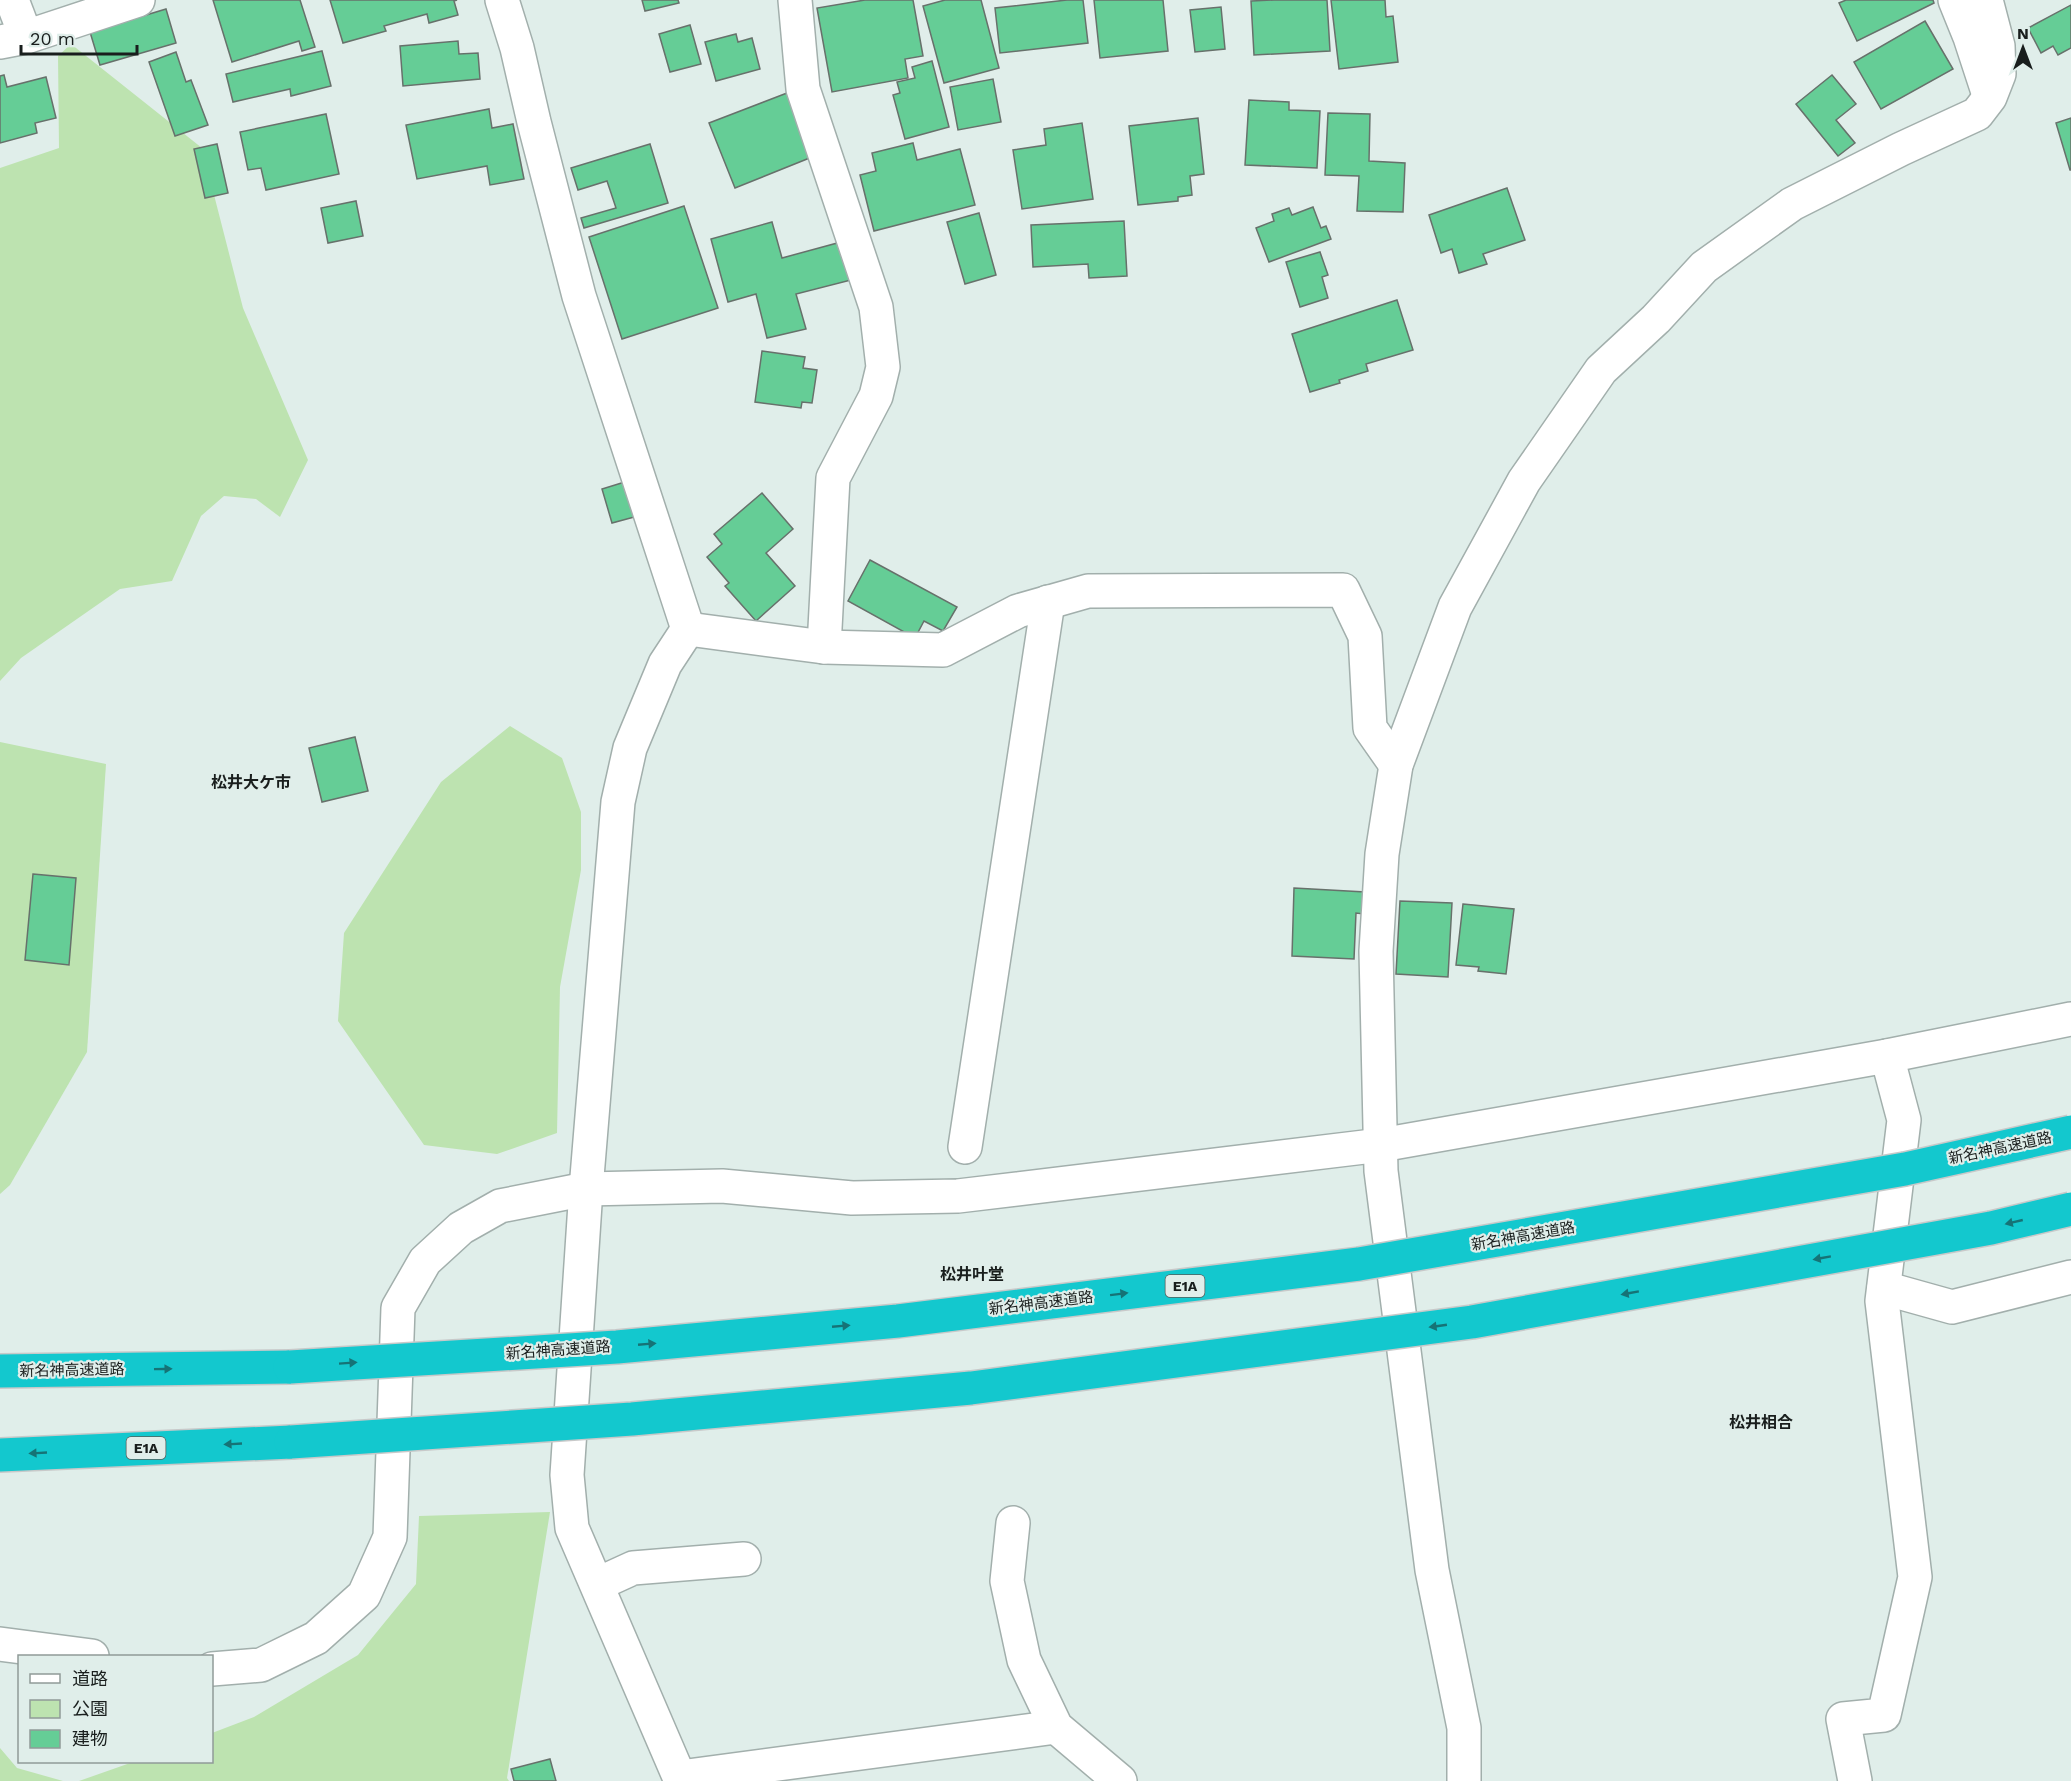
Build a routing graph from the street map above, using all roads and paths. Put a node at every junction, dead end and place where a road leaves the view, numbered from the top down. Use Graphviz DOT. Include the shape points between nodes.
graph roads {
  1 [pos="12,0"];
  2 [pos="138,0"];
  3 [pos="502,0"];
  4 [pos="795,0"];
  5 [pos="1955,0"];
  6 [pos="1986,0"];
  7 [pos="13,39"];
  8 [pos="1990,97"];
  9 [pos="1048,602"];
  10 [pos="688,629"];
  11 [pos="824,647"];
  12 [pos="1396,765"];
  13 [pos="2071,1019"];
  14 [pos="1887,1056"];
  15 [pos="2071,1132"];
  16 [pos="1381,1145"];
  17 [pos="965,1147"];
  18 [pos="586,1189"];
  19 [pos="2071,1209"];
  20 [pos="2071,1277"];
  21 [pos="1884,1288"];
  22 [pos="0,1371"];
  23 [pos="0,1455"];
  24 [pos="1013,1523"];
  25 [pos="744,1559"];
  26 [pos="598,1584"];
  27 [pos="0,1644"];
  28 [pos="84,1655"];
  29 [pos="213,1669"];
  30 [pos="1056,1727"];
  31 [pos="680,1779"];
  32 [pos="1120,1781"];
  33 [pos="1464,1781"];
  34 [pos="1855,1781"];
  1 -- 7 [label="street"];
  2 -- 7 [label="street"];
  3 -- 10 [label="street" via="579,296"];
  4 -- 11 [label="street" via="803,89 876,307 884,367 876,396 833,478"];
  5 -- 8 [label="street"];
  6 -- 8 [label="street" via="1999,64"];
  8 -- 12 [label="street" via="1977,114 1792,204 1704,267 1602,370 1524,482 1455,608"];
  9 -- 11 [label="street" via="1018,611 943,650"];
  9 -- 12 [label="street" via="1088,591 1343,590 1365,636 1370,728"];
  9 -- 17 [label="street"];
  10 -- 11 [label="street"];
  10 -- 18 [label="street" via="665,664 630,748 618,802"];
  12 -- 16 [label="street" via="1382,854 1376,951"];
  13 -- 14 [label="street"];
  14 -- 16 [label="street"];
  14 -- 21 [label="street" via="1904,1120"];
  22 -- 15 [label="highway, 新名神高速道路 / E1A, one-way, bridge" via="290,1367 618,1347 898,1321 1359,1264 1905,1168"];
  16 -- 18 [label="street" via="958,1196 852,1198 722,1186"];
  16 -- 33 [label="street" via="1381,1171 1432,1570 1464,1728"];
  18 -- 26 [label="street" via="567,1475 572,1528"];
  18 -- 29 [label="street" via="500,1206 461,1228 425,1261 398,1308 390,1538 364,1595 316,1638 261,1665"];
  19 -- 23 [label="highway, E1A, one-way, bridge" via="1980,1230 1472,1322 1006,1383 632,1419 291,1442"];
  20 -- 21 [label="street" via="1952,1307"];
  21 -- 34 [label="street" via="1882,1301 1915,1577 1884,1715 1843,1719"];
  24 -- 30 [label="street" via="1008,1581 1024,1660"];
  25 -- 26 [label="street" via="633,1568"];
  26 -- 31 [label="street"];
  27 -- 28 [label="street"];
  30 -- 31 [label="street"];
  30 -- 32 [label="street"];
}
